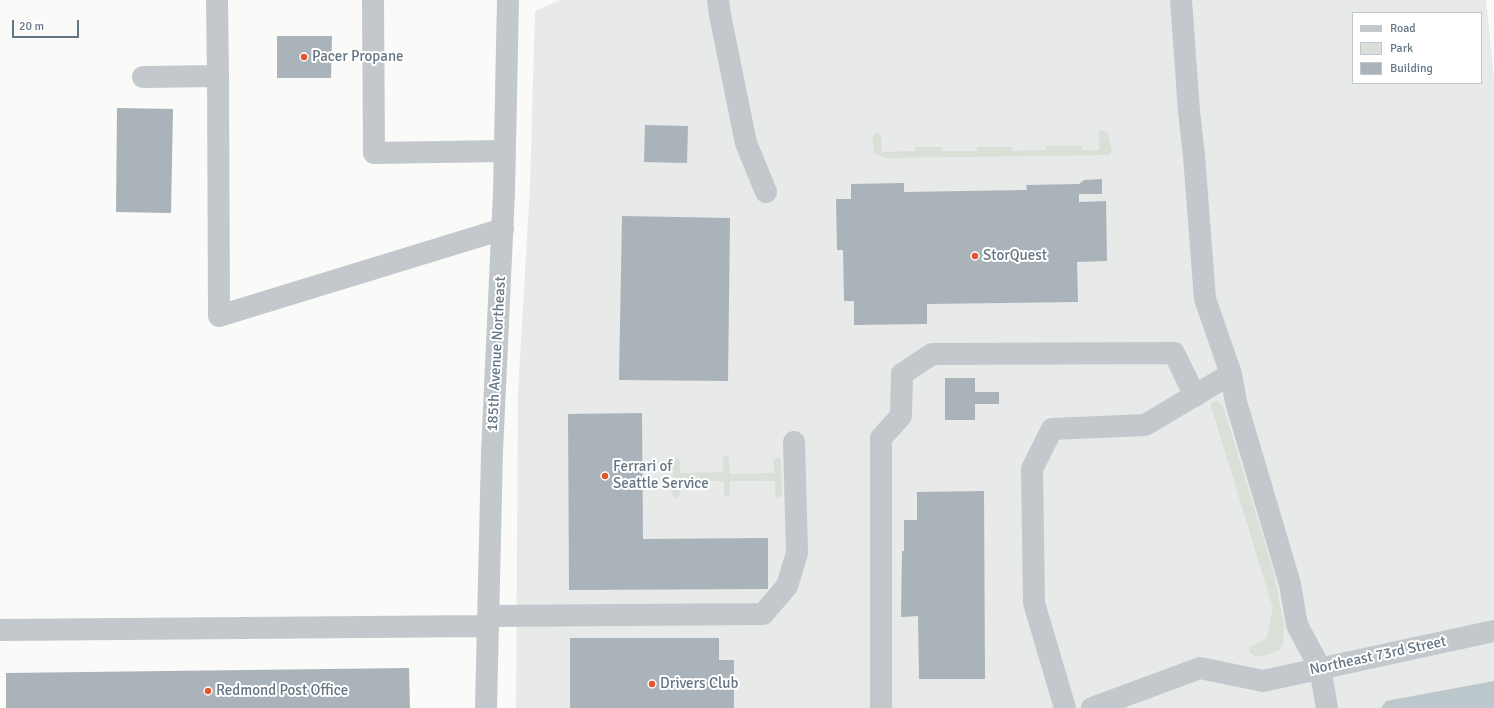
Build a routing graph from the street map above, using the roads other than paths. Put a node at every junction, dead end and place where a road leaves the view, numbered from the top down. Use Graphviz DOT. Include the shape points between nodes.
graph roads {
  1 [pos="217,0"];
  2 [pos="373,0"];
  3 [pos="508,0"];
  4 [pos="718,0"];
  5 [pos="1181,0"];
  6 [pos="218,76"];
  7 [pos="143,77"];
  8 [pos="504,151"];
  9 [pos="766,192"];
  10 [pos="503,229"];
  11 [pos="1231,374"];
  12 [pos="1195,396"];
  13 [pos="794,442"];
  14 [pos="488,621"];
  15 [pos="0,630"];
  16 [pos="1494,631"];
  17 [pos="1320,668"];
  18 [pos="486,708"];
  19 [pos="881,708"];
  20 [pos="1065,708"];
  21 [pos="1092,708"];
  22 [pos="1327,708"];
  1 -- 6 [label="street"];
  2 -- 8 [label="street" via="374,153"];
  3 -- 8 [label="street, 185th Avenue Northeast"];
  4 -- 9 [label="street" via="746,143"];
  5 -- 11 [label="street" via="1205,299"];
  6 -- 7 [label="street"];
  6 -- 10 [label="street" via="219,316"];
  8 -- 10 [label="street, 185th Avenue Northeast"];
  10 -- 14 [label="street, 185th Avenue Northeast" via="492,452"];
  11 -- 12 [label="street"];
  11 -- 17 [label="street" via="1236,402 1290,584 1297,625"];
  12 -- 19 [label="street" via="1174,353 932,354 902,374 901,416 881,438"];
  12 -- 20 [label="street" via="1145,425 1052,429 1032,469 1034,603"];
  13 -- 14 [label="street" via="797,553 787,586 763,614"];
  14 -- 15 [label="street"];
  14 -- 18 [label="street, 185th Avenue Northeast"];
  16 -- 17 [label="street, Northeast 73rd Street"];
  17 -- 21 [label="street, Northeast 73rd Street" via="1263,681 1200,668"];
  17 -- 22 [label="street"];
}
